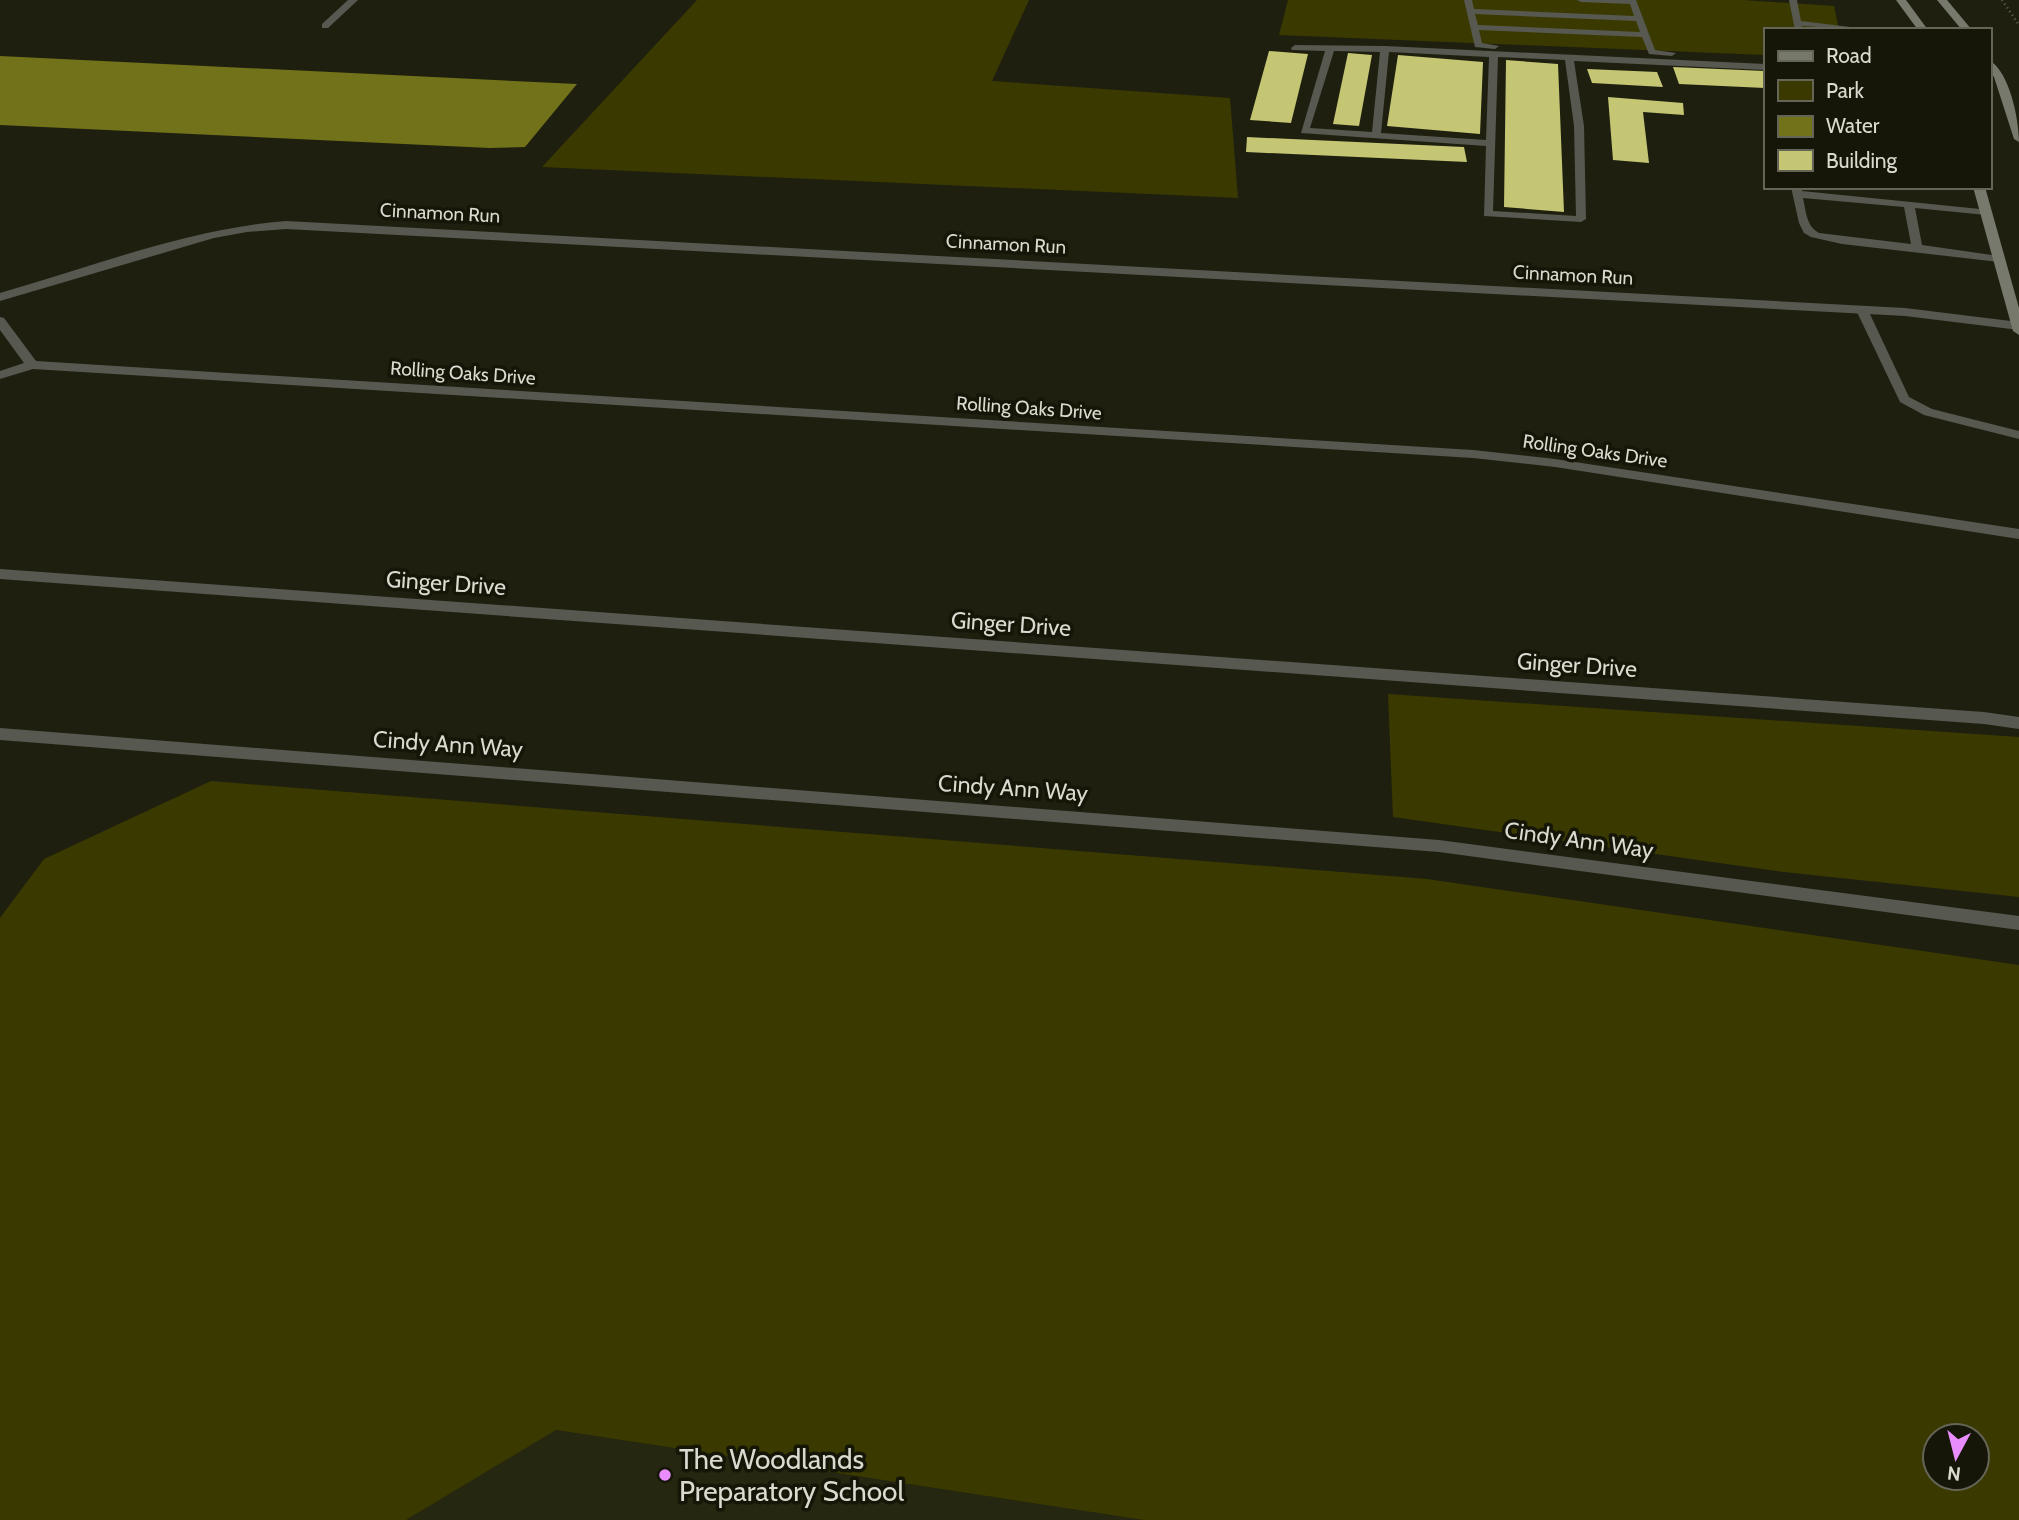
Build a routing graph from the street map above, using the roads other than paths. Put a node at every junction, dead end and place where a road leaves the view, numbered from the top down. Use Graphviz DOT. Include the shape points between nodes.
graph roads {
  1 [pos="354,0"];
  2 [pos="1468,0"];
  3 [pos="1581,0"];
  4 [pos="1793,0"];
  5 [pos="1901,0"];
  6 [pos="1942,0"];
  7 [pos="1470,11"];
  8 [pos="1639,19"];
  9 [pos="325,26"];
  10 [pos="1798,26"];
  11 [pos="1474,27"];
  12 [pos="1834,28"];
  13 [pos="1922,28"];
  14 [pos="1965,28"];
  15 [pos="1645,34"];
  16 [pos="1296,48"];
  17 [pos="1330,48"];
  18 [pos="1385,49"];
  19 [pos="1651,52"];
  20 [pos="1494,54"];
  21 [pos="1764,57"];
  22 [pos="1569,58"];
  23 [pos="1764,67"];
  24 [pos="1994,77"];
  25 [pos="1376,136"];
  26 [pos="2019,139"];
  27 [pos="1492,143"];
  28 [pos="1852,189"];
  29 [pos="1980,189"];
  30 [pos="1796,191"];
  31 [pos="1853,200"];
  32 [pos="1909,205"];
  33 [pos="1986,212"];
  34 [pos="1917,248"];
  35 [pos="1999,259"];
  36 [pos="0,297"];
  37 [pos="1862,310"];
  38 [pos="0,321"];
  39 [pos="2019,327"];
  40 [pos="32,365"];
  41 [pos="0,375"];
  42 [pos="2019,435"];
  43 [pos="2019,534"];
  44 [pos="0,573"];
  45 [pos="2019,723"];
  46 [pos="0,734"];
  47 [pos="2019,923"];
  1 -- 9 [label="street"];
  2 -- 7 [label="lane"];
  3 -- 8 [label="lane" via="1633,2"];
  4 -- 10 [label="lane"];
  5 -- 13 [label="main road"];
  6 -- 14 [label="main road"];
  7 -- 8 [label="lane"];
  7 -- 11 [label="lane"];
  8 -- 15 [label="lane"];
  10 -- 12 [label="lane"];
  11 -- 15 [label="lane"];
  11 -- 19 [label="lane" via="1478,45"];
  15 -- 19 [label="lane"];
  16 -- 17 [label="lane"];
  17 -- 18 [label="lane"];
  17 -- 25 [label="lane" via="1304,131"];
  18 -- 20 [label="lane"];
  18 -- 25 [label="lane"];
  19 -- 21 [label="lane"];
  20 -- 22 [label="lane"];
  20 -- 27 [label="lane"];
  22 -- 23 [label="lane"];
  22 -- 27 [label="lane" via="1578,126 1581,219 1488,214"];
  24 -- 26 [label="main road"];
  25 -- 27 [label="lane"];
  28 -- 31 [label="lane"];
  29 -- 33 [label="main road"];
  30 -- 31 [label="lane"];
  30 -- 34 [label="lane" via="1810,234"];
  31 -- 32 [label="lane"];
  32 -- 33 [label="lane"];
  32 -- 34 [label="lane"];
  33 -- 35 [label="main road"];
  34 -- 35 [label="lane"];
  35 -- 39 [label="main road"];
  36 -- 37 [label="street, Cinnamon Run" via="212,235 286,225"];
  37 -- 39 [label="street, Cinnamon Run"];
  37 -- 42 [label="lane" via="1904,399 1928,412"];
  38 -- 40 [label="street"];
  40 -- 41 [label="street"];
  40 -- 43 [label="street, Rolling Oaks Drive" via="1473,454"];
  44 -- 45 [label="street, Ginger Drive"];
  46 -- 47 [label="street, Cindy Ann Way" via="1439,846"];
}
